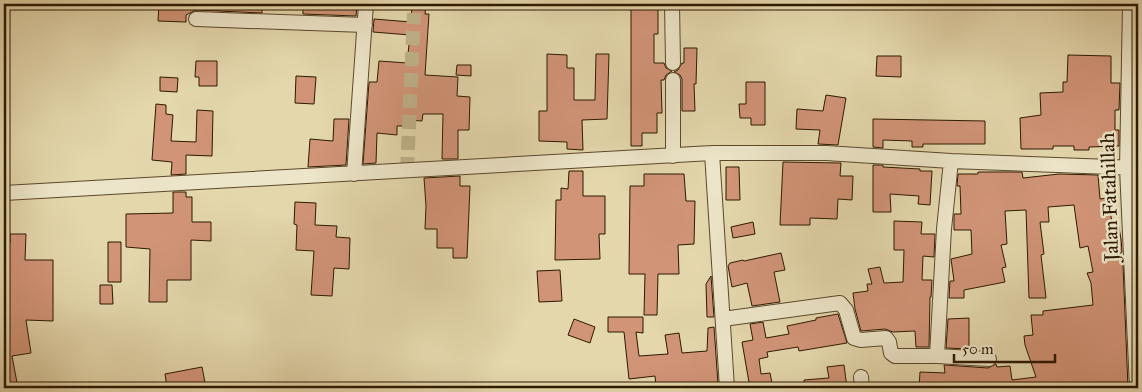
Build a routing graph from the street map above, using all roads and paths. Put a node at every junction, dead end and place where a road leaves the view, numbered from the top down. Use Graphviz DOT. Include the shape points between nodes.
graph roads {
  1 [pos="366,4"];
  2 [pos="672,4"];
  3 [pos="1130,4"];
  4 [pos="196,19"];
  5 [pos="365,25"];
  6 [pos="673,63"];
  7 [pos="673,80"];
  8 [pos="1133,99"];
  9 [pos="712,153"];
  10 [pos="673,156"];
  11 [pos="951,160"];
  12 [pos="1133,168"];
  13 [pos="354,174"];
  14 [pos="4,193"];
  15 [pos="723,319"];
  16 [pos="937,356"];
  17 [pos="989,359"];
  18 [pos="728,388"];
  19 [pos="1137,388"];
  1 -- 5 [label="street"];
  2 -- 6 [label="street"];
  3 -- 8 [label="street, Jalan Fatahillah"];
  4 -- 5 [label="street"];
  5 -- 13 [label="street"];
  7 -- 10 [label="street"];
  8 -- 12 [label="street, Jalan Fatahillah"];
  9 -- 10 [label="street"];
  9 -- 11 [label="street" via="826,153"];
  9 -- 15 [label="street"];
  10 -- 13 [label="street"];
  11 -- 12 [label="street"];
  11 -- 16 [label="street"];
  12 -- 19 [label="street, Jalan Fatahillah"];
  13 -- 14 [label="street"];
  15 -- 16 [label="street" via="840,303 846,310 854,338 886,338 895,356"];
  15 -- 18 [label="street"];
  16 -- 17 [label="street"];
}
